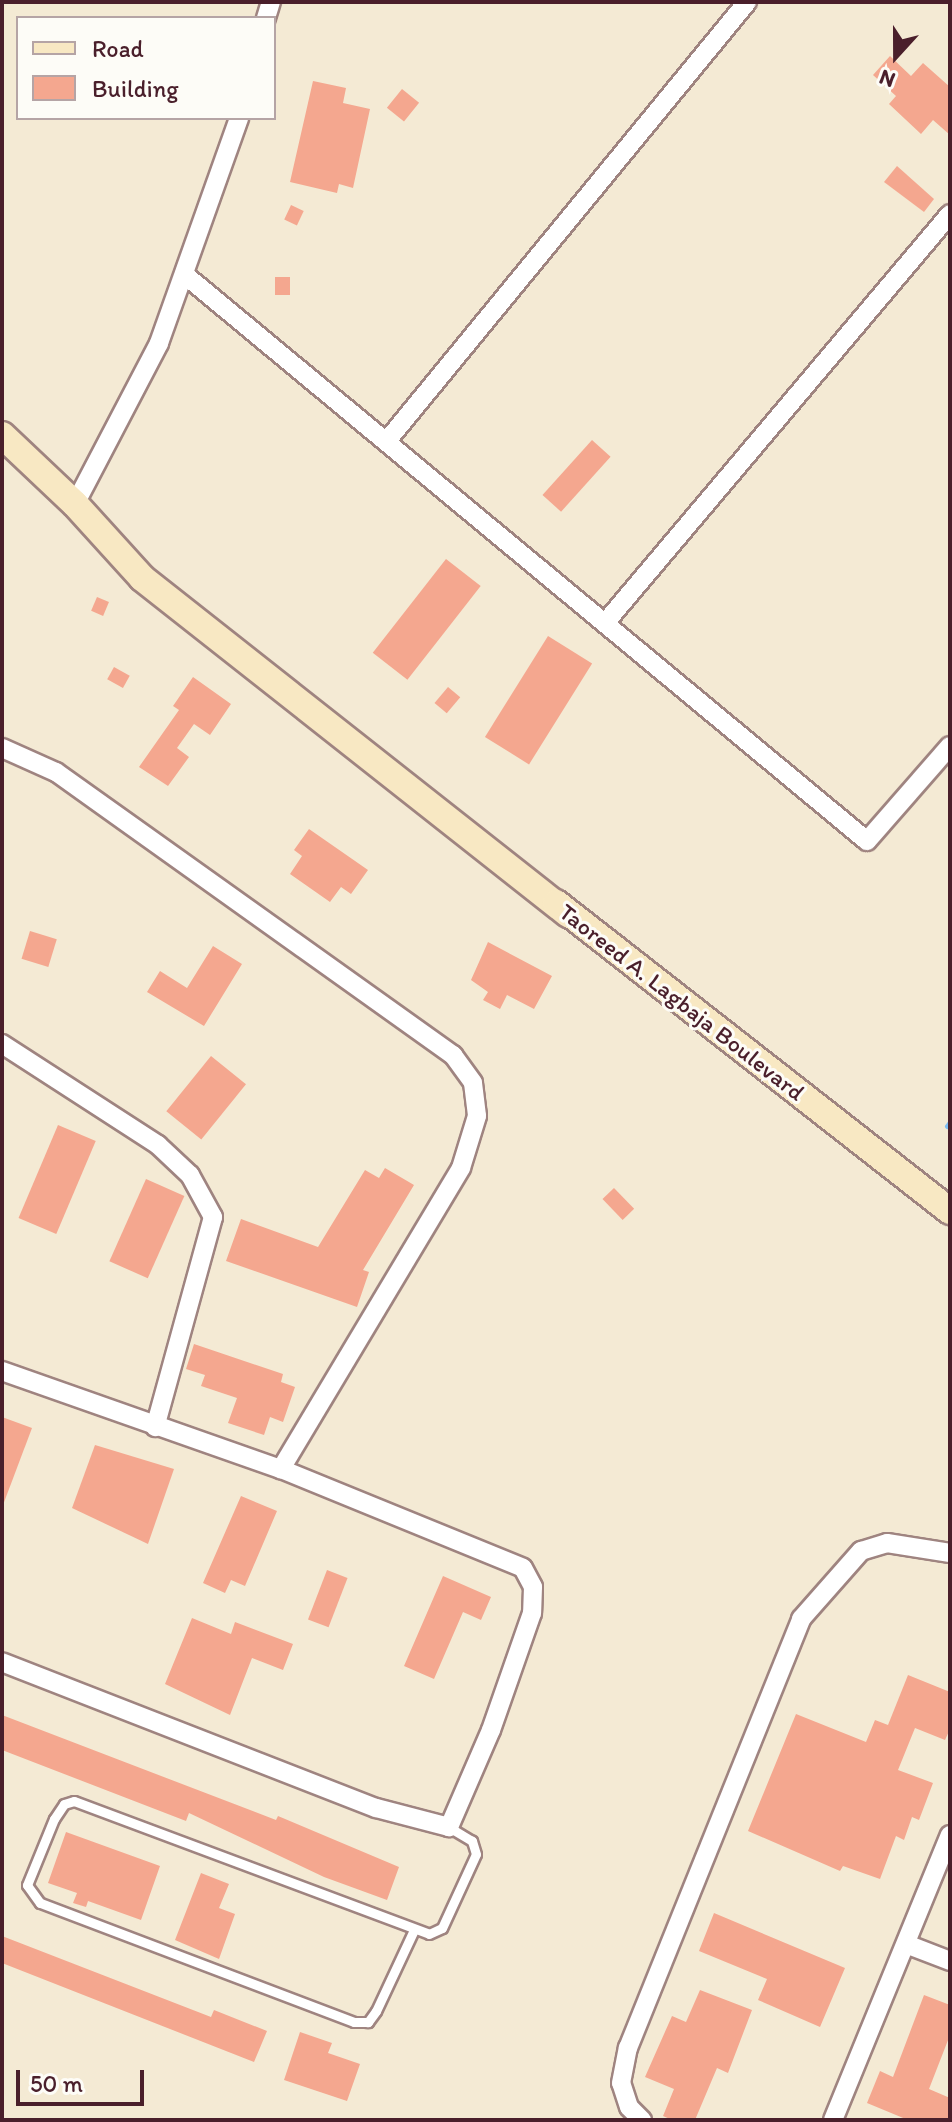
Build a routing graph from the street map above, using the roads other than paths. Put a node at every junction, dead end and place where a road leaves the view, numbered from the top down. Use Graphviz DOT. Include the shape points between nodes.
graph roads {
  1 [pos="747,2"];
  2 [pos="238,120"];
  3 [pos="950,214"];
  4 [pos="185,275"];
  5 [pos="2,435"];
  6 [pos="386,442"];
  7 [pos="75,504"];
  8 [pos="605,623"];
  9 [pos="950,746"];
  10 [pos="2,748"];
  11 [pos="415,793"];
  12 [pos="568,914"];
  13 [pos="2,1044"];
  14 [pos="950,1211"];
  15 [pos="2,1371"];
  16 [pos="155,1427"];
  17 [pos="281,1469"];
  18 [pos="950,1553"];
  19 [pos="2,1662"];
  20 [pos="449,1827"];
  21 [pos="950,1835"];
  22 [pos="413,1932"];
  23 [pos="906,1944"];
  24 [pos="950,1961"];
  25 [pos="642,2120"];
  26 [pos="833,2120"];
  1 -- 6 [label="street"];
  2 -- 4 [label="street"];
  3 -- 8 [label="street"];
  4 -- 6 [label="street"];
  4 -- 7 [label="street" via="159,343"];
  5 -- 7 [label="street, Taoreed A. Lagbaja Boulevard"];
  6 -- 8 [label="street"];
  7 -- 11 [label="street, Taoreed A. Lagbaja Boulevard" via="142,578"];
  8 -- 9 [label="street" via="867,841"];
  10 -- 17 [label="street" via="56,772 453,1055 473,1083 477,1116 461,1168"];
  11 -- 12 [label="street, Taoreed A. Lagbaja Boulevard"];
  11 -- 14 [label="street, Taoreed A. Lagbaja Boulevard"];
  13 -- 16 [label="street" via="158,1145 190,1175 213,1217"];
  15 -- 16 [label="street"];
  16 -- 17 [label="street"];
  17 -- 20 [label="street" via="523,1568 533,1587 532,1613 491,1730"];
  18 -- 25 [label="street" via="887,1543 861,1551 801,1619 628,2048 621,2083 629,2107"];
  19 -- 20 [label="street" via="376,1808"];
  20 -- 22 [label="lane" via="472,1841 476,1854 471,1871 442,1928 429,1934"];
  21 -- 23 [label="street"];
  22 -- 22 [label="lane" via="74,1801 64,1804 54,1819 27,1885 40,1903 354,2022 368,2022 376,2011"];
  23 -- 24 [label="street"];
  23 -- 26 [label="street"];
}
